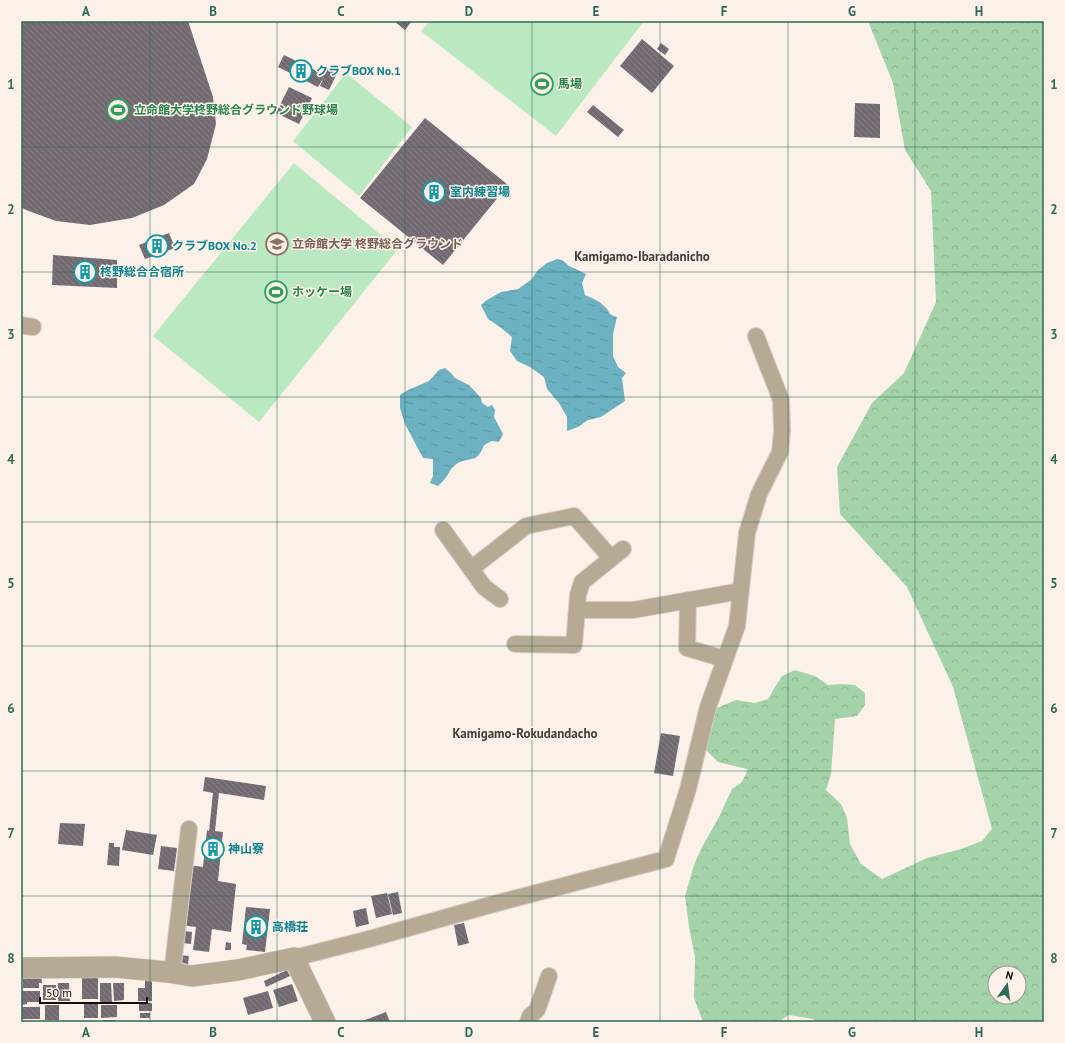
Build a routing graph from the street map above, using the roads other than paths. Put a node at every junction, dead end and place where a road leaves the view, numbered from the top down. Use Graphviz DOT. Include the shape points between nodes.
graph roads {
  1 [pos="756,336"];
  2 [pos="443,530"];
  3 [pos="470,569"];
  4 [pos="740,591"];
  5 [pos="500,599"];
  6 [pos="688,600"];
  7 [pos="577,610"];
  8 [pos="515,644"];
  9 [pos="725,658"];
  10 [pos="189,829"];
  11 [pos="294,958"];
  12 [pos="21,968"];
  13 [pos="172,973"];
  14 [pos="549,976"];
  15 [pos="325,1022"];
  16 [pos="528,1022"];
  1 -- 4 [label="street" via="781,400 782,431 780,452 759,494 746,533"];
  2 -- 3 [label="street"];
  3 -- 5 [label="street" via="484,587"];
  3 -- 7 [label="street" via="526,526 574,516 617,554 582,582"];
  4 -- 6 [label="street"];
  4 -- 9 [label="street" via="737,626"];
  6 -- 7 [label="street" via="633,610"];
  6 -- 9 [label="street" via="687,648"];
  7 -- 8 [label="street" via="574,645"];
  9 -- 11 [label="street" via="708,706 688,789 666,859"];
  10 -- 13 [label="street"];
  11 -- 13 [label="street" via="238,970 192,976"];
  11 -- 15 [label="street"];
  12 -- 13 [label="street" via="115,967"];
  14 -- 16 [label="street" via="537,1010"];
}
